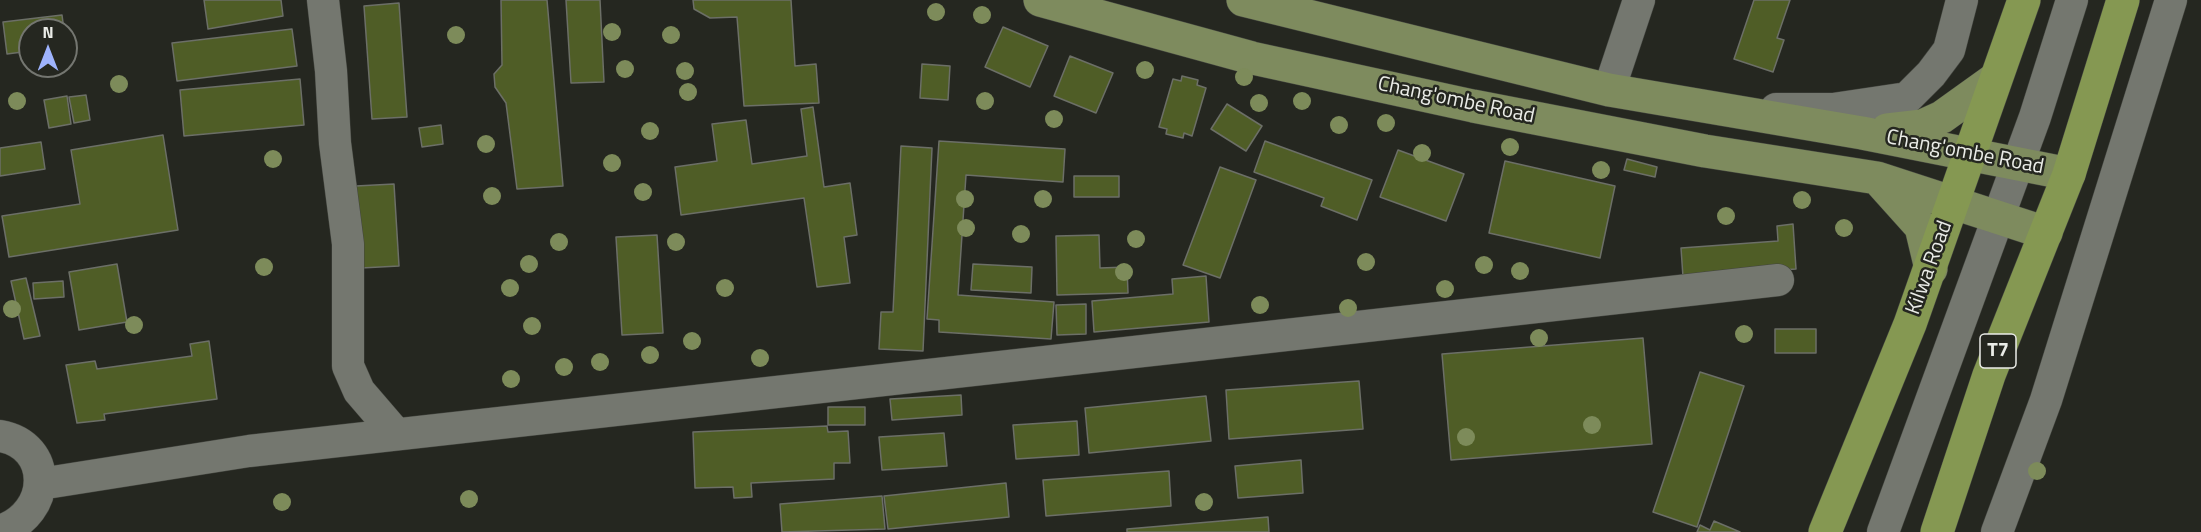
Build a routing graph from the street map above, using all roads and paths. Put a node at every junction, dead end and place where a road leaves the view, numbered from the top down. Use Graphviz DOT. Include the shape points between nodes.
graph roads {
  1 [pos="323,0"];
  2 [pos="1040,0"];
  3 [pos="1243,0"];
  4 [pos="1639,0"];
  5 [pos="1962,0"];
  6 [pos="2024,0"];
  7 [pos="2072,0"];
  8 [pos="2123,0"];
  9 [pos="2171,0"];
  10 [pos="1995,79"];
  11 [pos="1609,90"];
  12 [pos="1752,113"];
  13 [pos="1862,133"];
  14 [pos="1970,154"];
  15 [pos="2017,164"];
  16 [pos="2068,174"];
  17 [pos="1877,178"];
  18 [pos="1954,203"];
  19 [pos="1998,217"];
  20 [pos="2046,232"];
  21 [pos="1931,269"];
  22 [pos="1778,280"];
  23 [pos="396,434"];
  24 [pos="0,436"];
  25 [pos="40,484"];
  26 [pos="10,530"];
  27 [pos="1825,532"];
  28 [pos="1883,532"];
  29 [pos="1937,532"];
  30 [pos="1997,532"];
  1 -- 23 [label="street" via="348,244 348,366 359,391"];
  2 -- 17 [label="main road, Chang'ombe Road" via="1252,58 1450,101 1705,151"];
  3 -- 11 [label="main road, Chang'ombe Road"];
  4 -- 11 [label="street"];
  5 -- 12 [label="street" via="1949,50 1907,98 1856,107 1796,107"];
  6 -- 10 [label="highway, Kilwa Road"];
  7 -- 15 [label="street"];
  8 -- 16 [label="highway, T7"];
  9 -- 30 [label="street" via="2046,400"];
  10 -- 13 [label="main road, Chang'ombe Road" via="1942,117 1922,126"];
  10 -- 14 [label="highway, Kilwa Road"];
  11 -- 12 [label="main road, Chang'ombe Road"];
  12 -- 13 [label="main road, Chang'ombe Road"];
  13 -- 14 [label="main road, Chang'ombe Road"];
  14 -- 15 [label="main road, Chang'ombe Road"];
  14 -- 18 [label="highway, Kilwa Road"];
  15 -- 16 [label="main road, Chang'ombe Road"];
  15 -- 19 [label="street"];
  16 -- 20 [label="highway, T7"];
  17 -- 18 [label="main road, Chang'ombe Road"];
  17 -- 21 [label="main road, Chang'ombe Road" via="1921,227"];
  18 -- 19 [label="main road, Chang'ombe Road"];
  18 -- 21 [label="highway, Kilwa Road"];
  19 -- 20 [label="main road, Chang'ombe Road"];
  19 -- 28 [label="street"];
  20 -- 29 [label="highway, T7" via="1989,375"];
  21 -- 27 [label="highway, Kilwa Road"];
  22 -- 23 [label="street"];
  23 -- 25 [label="street" via="249,451"];
  24 -- 25 [label="street" via="21,445 32,456"];
  25 -- 26 [label="street" via="33,508"];
}
